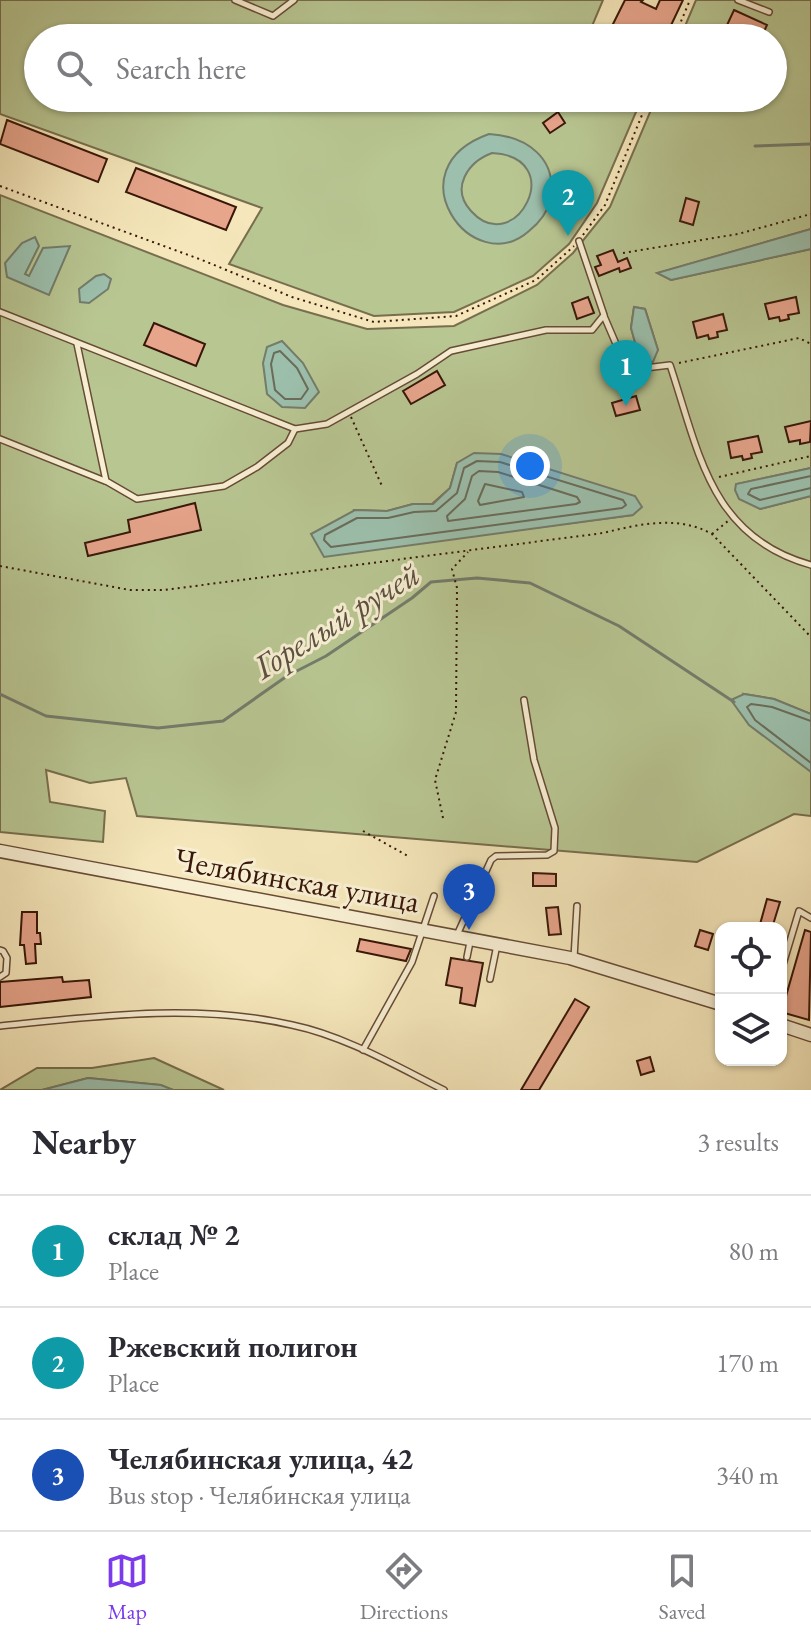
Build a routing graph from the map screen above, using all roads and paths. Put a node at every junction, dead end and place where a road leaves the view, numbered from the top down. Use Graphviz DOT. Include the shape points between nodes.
graph roads {
  1 [pos="235,0"];
  2 [pos="294,0"];
  3 [pos="690,0"];
  4 [pos="738,0"];
  5 [pos="769,12"];
  6 [pos="680,24"];
  7 [pos="643,112"];
  8 [pos="0,186"];
  9 [pos="811,214"];
  10 [pos="579,241"];
  11 [pos="623,253"];
  12 [pos="0,312"];
  13 [pos="604,315"];
  14 [pos="77,344"];
  15 [pos="811,344"];
  16 [pos="670,365"];
  17 [pos="349,412"];
  18 [pos="295,429"];
  19 [pos="0,439"];
  20 [pos="811,456"];
  21 [pos="708,480"];
  22 [pos="106,481"];
  23 [pos="382,486"];
  24 [pos="732,518"];
  25 [pos="712,534"];
  26 [pos="469,551"];
  27 [pos="811,565"];
  28 [pos="0,566"];
  29 [pos="811,637"];
  30 [pos="524,700"];
  31 [pos="443,818"];
  32 [pos="363,831"];
  33 [pos="0,851"];
  34 [pos="408,856"];
  35 [pos="434,896"];
  36 [pos="577,906"];
  37 [pos="811,918"];
  38 [pos="424,930"];
  39 [pos="456,936"];
  40 [pos="471,939"];
  41 [pos="497,944"];
  42 [pos="0,950"];
  43 [pos="787,951"];
  44 [pos="467,957"];
  45 [pos="574,959"];
  46 [pos="0,977"];
  47 [pos="490,979"];
  48 [pos="715,1002"];
  49 [pos="0,1026"];
  50 [pos="787,1027"];
  51 [pos="811,1035"];
  52 [pos="363,1050"];
  53 [pos="444,1090"];
  1 -- 2 [label="lane" via="273,16"];
  3 -- 6 [label="path"];
  4 -- 5 [label="lane"];
  7 -- 10 [label="path" via="605,205"];
  8 -- 10 [label="path" via="292,297 374,322 456,316 536,280"];
  9 -- 11 [label="path" via="738,234"];
  10 -- 13 [label="lane"];
  12 -- 14 [label="lane"];
  13 -- 16 [label="lane" via="625,365"];
  13 -- 17 [label="lane" via="592,330 546,330 451,351"];
  14 -- 18 [label="lane"];
  14 -- 22 [label="lane"];
  15 -- 16 [label="path" via="799,338"];
  16 -- 21 [label="lane"];
  17 -- 18 [label="lane" via="327,424"];
  17 -- 23 [label="path"];
  18 -- 22 [label="lane" via="288,443 224,486 137,499"];
  19 -- 22 [label="lane"];
  20 -- 21 [label="path"];
  21 -- 24 [label="lane"];
  24 -- 25 [label="path"];
  24 -- 27 [label="lane" via="784,558"];
  25 -- 26 [label="path" via="680,522"];
  25 -- 29 [label="path"];
  26 -- 28 [label="path" via="164,590 130,590"];
  26 -- 31 [label="path" via="452,569 457,588 456,712 435,780"];
  30 -- 39 [label="lane" via="534,760 555,828 554,851 491,860"];
  32 -- 34 [label="path"];
  33 -- 38 [label="street, Челябинская улица"];
  35 -- 38 [label="lane"];
  36 -- 45 [label="lane"];
  37 -- 43 [label="lane" via="799,911"];
  38 -- 39 [label="street, Челябинская улица"];
  38 -- 52 [label="lane"];
  39 -- 40 [label="street, Челябинская улица"];
  40 -- 41 [label="street, Челябинская улица"];
  40 -- 44 [label="lane"];
  41 -- 45 [label="street, Челябинская улица"];
  41 -- 47 [label="lane"];
  42 -- 46 [label="lane" via="7,958 6,973"];
  45 -- 48 [label="street, Челябинская улица"];
  49 -- 52 [label="lane" via="167,1012 294,1025"];
  50 -- 51 [label="street"];
  52 -- 53 [label="lane"];
}
